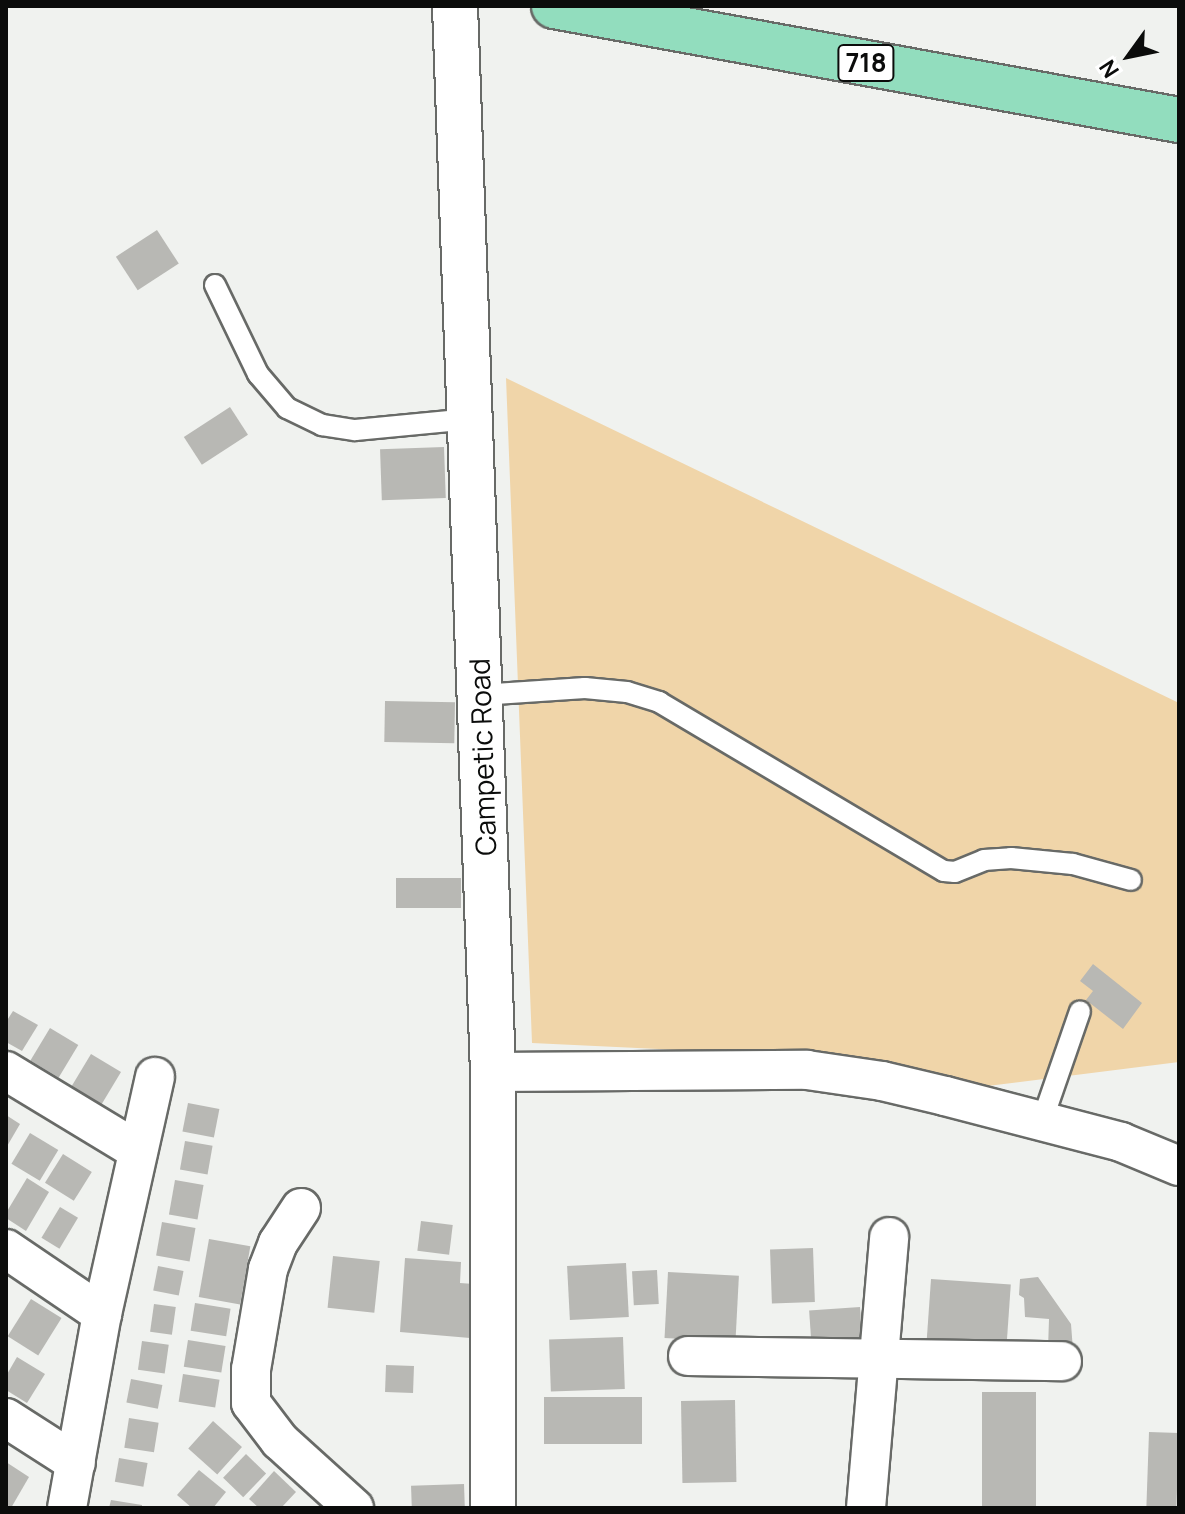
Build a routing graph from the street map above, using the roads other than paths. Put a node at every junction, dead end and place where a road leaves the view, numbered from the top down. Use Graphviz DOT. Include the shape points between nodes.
graph roads {
  1 [pos="455,6"];
  2 [pos="554,6"];
  3 [pos="1179,120"];
  4 [pos="215,285"];
  5 [pos="470,419"];
  6 [pos="480,695"];
  7 [pos="1131,880"];
  8 [pos="1080,1011"];
  9 [pos="6,1071"];
  10 [pos="493,1072"];
  11 [pos="155,1077"];
  12 [pos="1042,1121"];
  13 [pos="138,1151"];
  14 [pos="1179,1166"];
  15 [pos="301,1208"];
  16 [pos="889,1237"];
  17 [pos="6,1249"];
  18 [pos="102,1314"];
  19 [pos="688,1356"];
  20 [pos="880,1359"];
  21 [pos="1062,1361"];
  22 [pos="6,1418"];
  23 [pos="76,1463"];
  24 [pos="67,1508"];
  25 [pos="354,1508"];
  26 [pos="493,1508"];
  27 [pos="866,1508"];
  1 -- 5 [label="street, Campetic Road"];
  2 -- 3 [label="main road, 718"];
  4 -- 5 [label="lane" via="258,374 287,408 322,425 355,430"];
  5 -- 6 [label="street, Campetic Road"];
  6 -- 7 [label="lane" via="585,688 627,692 659,702 944,871 1011,858 1073,864"];
  6 -- 10 [label="street, Campetic Road"];
  8 -- 12 [label="lane"];
  9 -- 13 [label="street"];
  10 -- 12 [label="street" via="807,1070 882,1081"];
  10 -- 26 [label="street, Campetic Road"];
  11 -- 13 [label="street"];
  12 -- 14 [label="street" via="1121,1142"];
  13 -- 18 [label="street"];
  15 -- 25 [label="street" via="268,1269 251,1369 251,1403 280,1441"];
  16 -- 20 [label="street"];
  17 -- 18 [label="street"];
  18 -- 23 [label="street"];
  19 -- 20 [label="street"];
  20 -- 21 [label="street"];
  20 -- 27 [label="street"];
  22 -- 23 [label="street"];
  23 -- 24 [label="street"];
}
